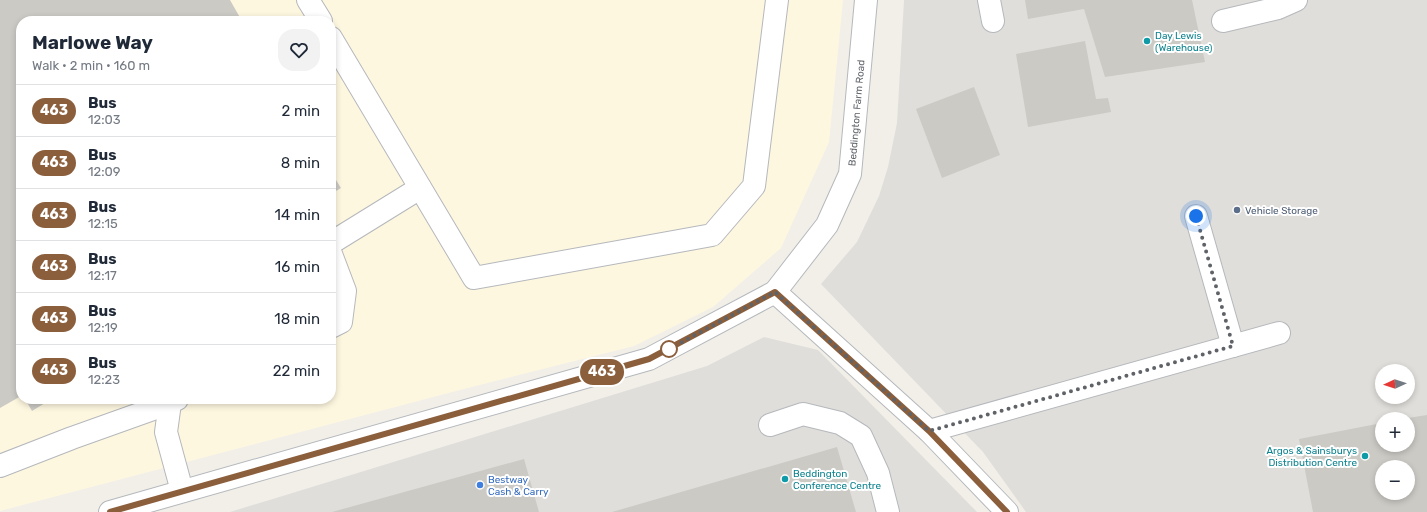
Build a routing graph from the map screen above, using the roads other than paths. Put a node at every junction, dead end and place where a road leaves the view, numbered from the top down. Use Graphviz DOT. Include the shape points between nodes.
graph roads {
  1 [pos="308,0"];
  2 [pos="777,0"];
  3 [pos="866,0"];
  4 [pos="1296,0"];
  5 [pos="318,16"];
  6 [pos="1223,21"];
  7 [pos="336,46"];
  8 [pos="420,188"];
  9 [pos="1196,216"];
  10 [pos="336,240"];
  11 [pos="336,268"];
  12 [pos="775,292"];
  13 [pos="336,324"];
  14 [pos="1279,333"];
  15 [pos="1233,346"];
  16 [pos="166,404"];
  17 [pos="173,404"];
  18 [pos="770,425"];
  19 [pos="929,431"];
  20 [pos="0,466"];
  21 [pos="182,491"];
  22 [pos="110,512"];
  23 [pos="888,512"];
  24 [pos="1007,512"];
  1 -- 5 [label="street"];
  2 -- 8 [label="street" via="754,186 712,235 474,278"];
  3 -- 12 [label="street, Beddington Farm Road" via="850,174 827,226"];
  4 -- 6 [label="street" via="1278,8"];
  7 -- 8 [label="street"];
  8 -- 10 [label="street"];
  9 -- 15 [label="street"];
  11 -- 13 [label="street" via="344,291 341,322"];
  12 -- 19 [label="street"];
  12 -- 21 [label="street, Beddington Farm Road" via="649,359"];
  14 -- 15 [label="street"];
  15 -- 19 [label="street"];
  16 -- 20 [label="street"];
  17 -- 21 [label="street" via="166,432"];
  18 -- 23 [label="street" via="803,414 840,423 861,436 878,473"];
  19 -- 24 [label="street"];
  21 -- 22 [label="street, Beddington Farm Road"];
}
